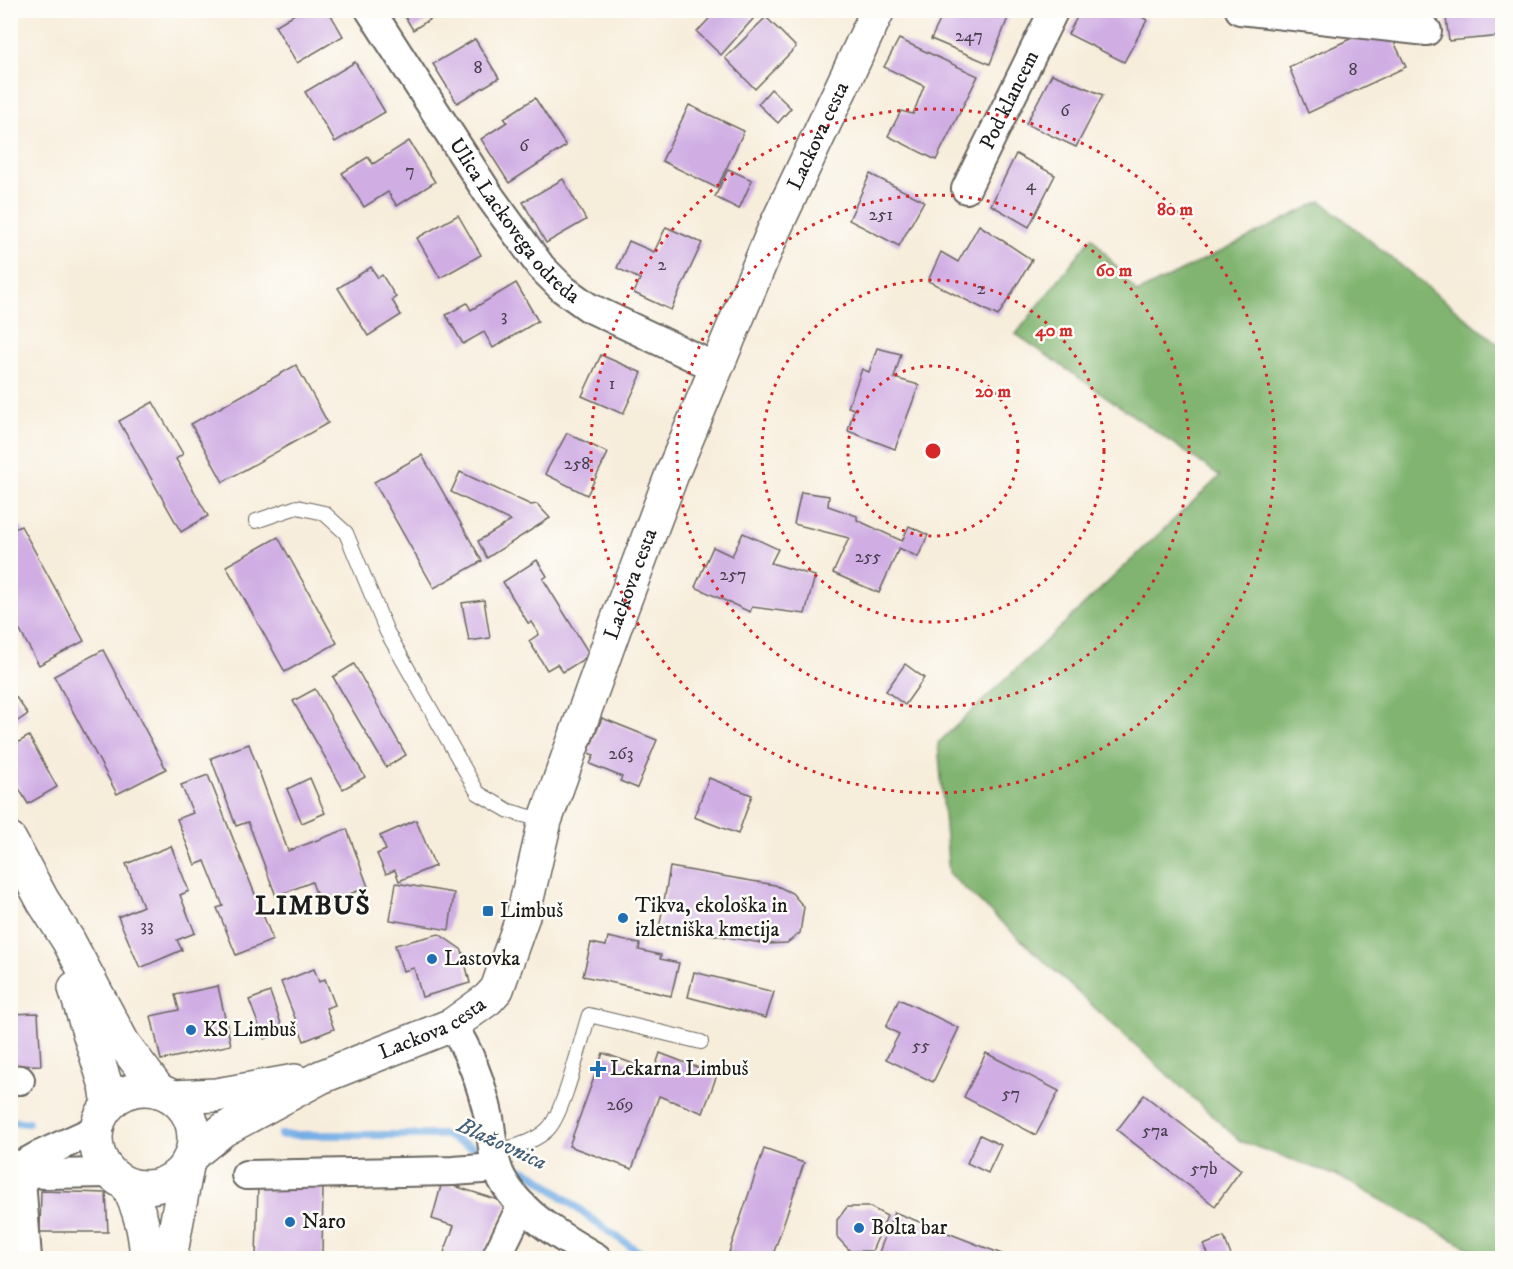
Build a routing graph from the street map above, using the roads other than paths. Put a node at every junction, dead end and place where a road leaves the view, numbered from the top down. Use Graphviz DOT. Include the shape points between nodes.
graph roads {
  1 [pos="370,10"];
  2 [pos="878,10"];
  3 [pos="1054,10"];
  4 [pos="1240,10"];
  5 [pos="1427,31"];
  6 [pos="966,189"];
  7 [pos="715,367"];
  8 [pos="256,521"];
  9 [pos="545,821"];
  10 [pos="10,840"];
  11 [pos="43,901"];
  12 [pos="452,1024"];
  13 [pos="701,1042"];
  14 [pos="321,1077"];
  15 [pos="166,1094"];
  16 [pos="102,1118"];
  17 [pos="189,1160"];
  18 [pos="15,1164"];
  19 [pos="506,1171"];
  20 [pos="246,1175"];
  21 [pos="120,1179"];
  22 [pos="27,1258"];
  23 [pos="147,1258"];
  24 [pos="170,1258"];
  25 [pos="495,1258"];
  26 [pos="597,1258"];
  1 -- 7 [label="street, Ulica Lackovega odreda" via="491,198 541,267 588,307"];
  2 -- 7 [label="street, Lackova cesta" via="774,230"];
  3 -- 6 [label="street, Pod klancem"];
  4 -- 5 [label="street"];
  7 -- 9 [label="street, Lackova cesta" via="654,519"];
  8 -- 9 [label="lane" via="297,507 324,513 346,533 387,632 478,793 509,811"];
  9 -- 12 [label="street, Lackova cesta" via="523,916 497,989"];
  10 -- 11 [label="street"];
  11 -- 15 [label="street" via="69,940 123,1043"];
  11 -- 16 [label="street" via="106,1086"];
  12 -- 14 [label="street, Lackova cesta"];
  12 -- 19 [label="street" via="466,1045"];
  13 -- 19 [label="lane" via="589,1015 559,1112 549,1128"];
  14 -- 15 [label="street" via="216,1095"];
  14 -- 17 [label="street" via="223,1130"];
  15 -- 16 [label="street" via="133,1090 122,1095"];
  15 -- 17 [label="street" via="183,1110 190,1125 193,1140"];
  16 -- 18 [label="street" via="38,1156"];
  16 -- 21 [label="street" via="97,1149 102,1161"];
  17 -- 21 [label="street" via="171,1180 157,1186 143,1188"];
  17 -- 24 [label="street"];
  18 -- 21 [label="street" via="43,1174"];
  18 -- 22 [label="street"];
  19 -- 20 [label="street"];
  19 -- 25 [label="street"];
  19 -- 26 [label="street" via="552,1231"];
  21 -- 23 [label="street" via="142,1217"];
}
